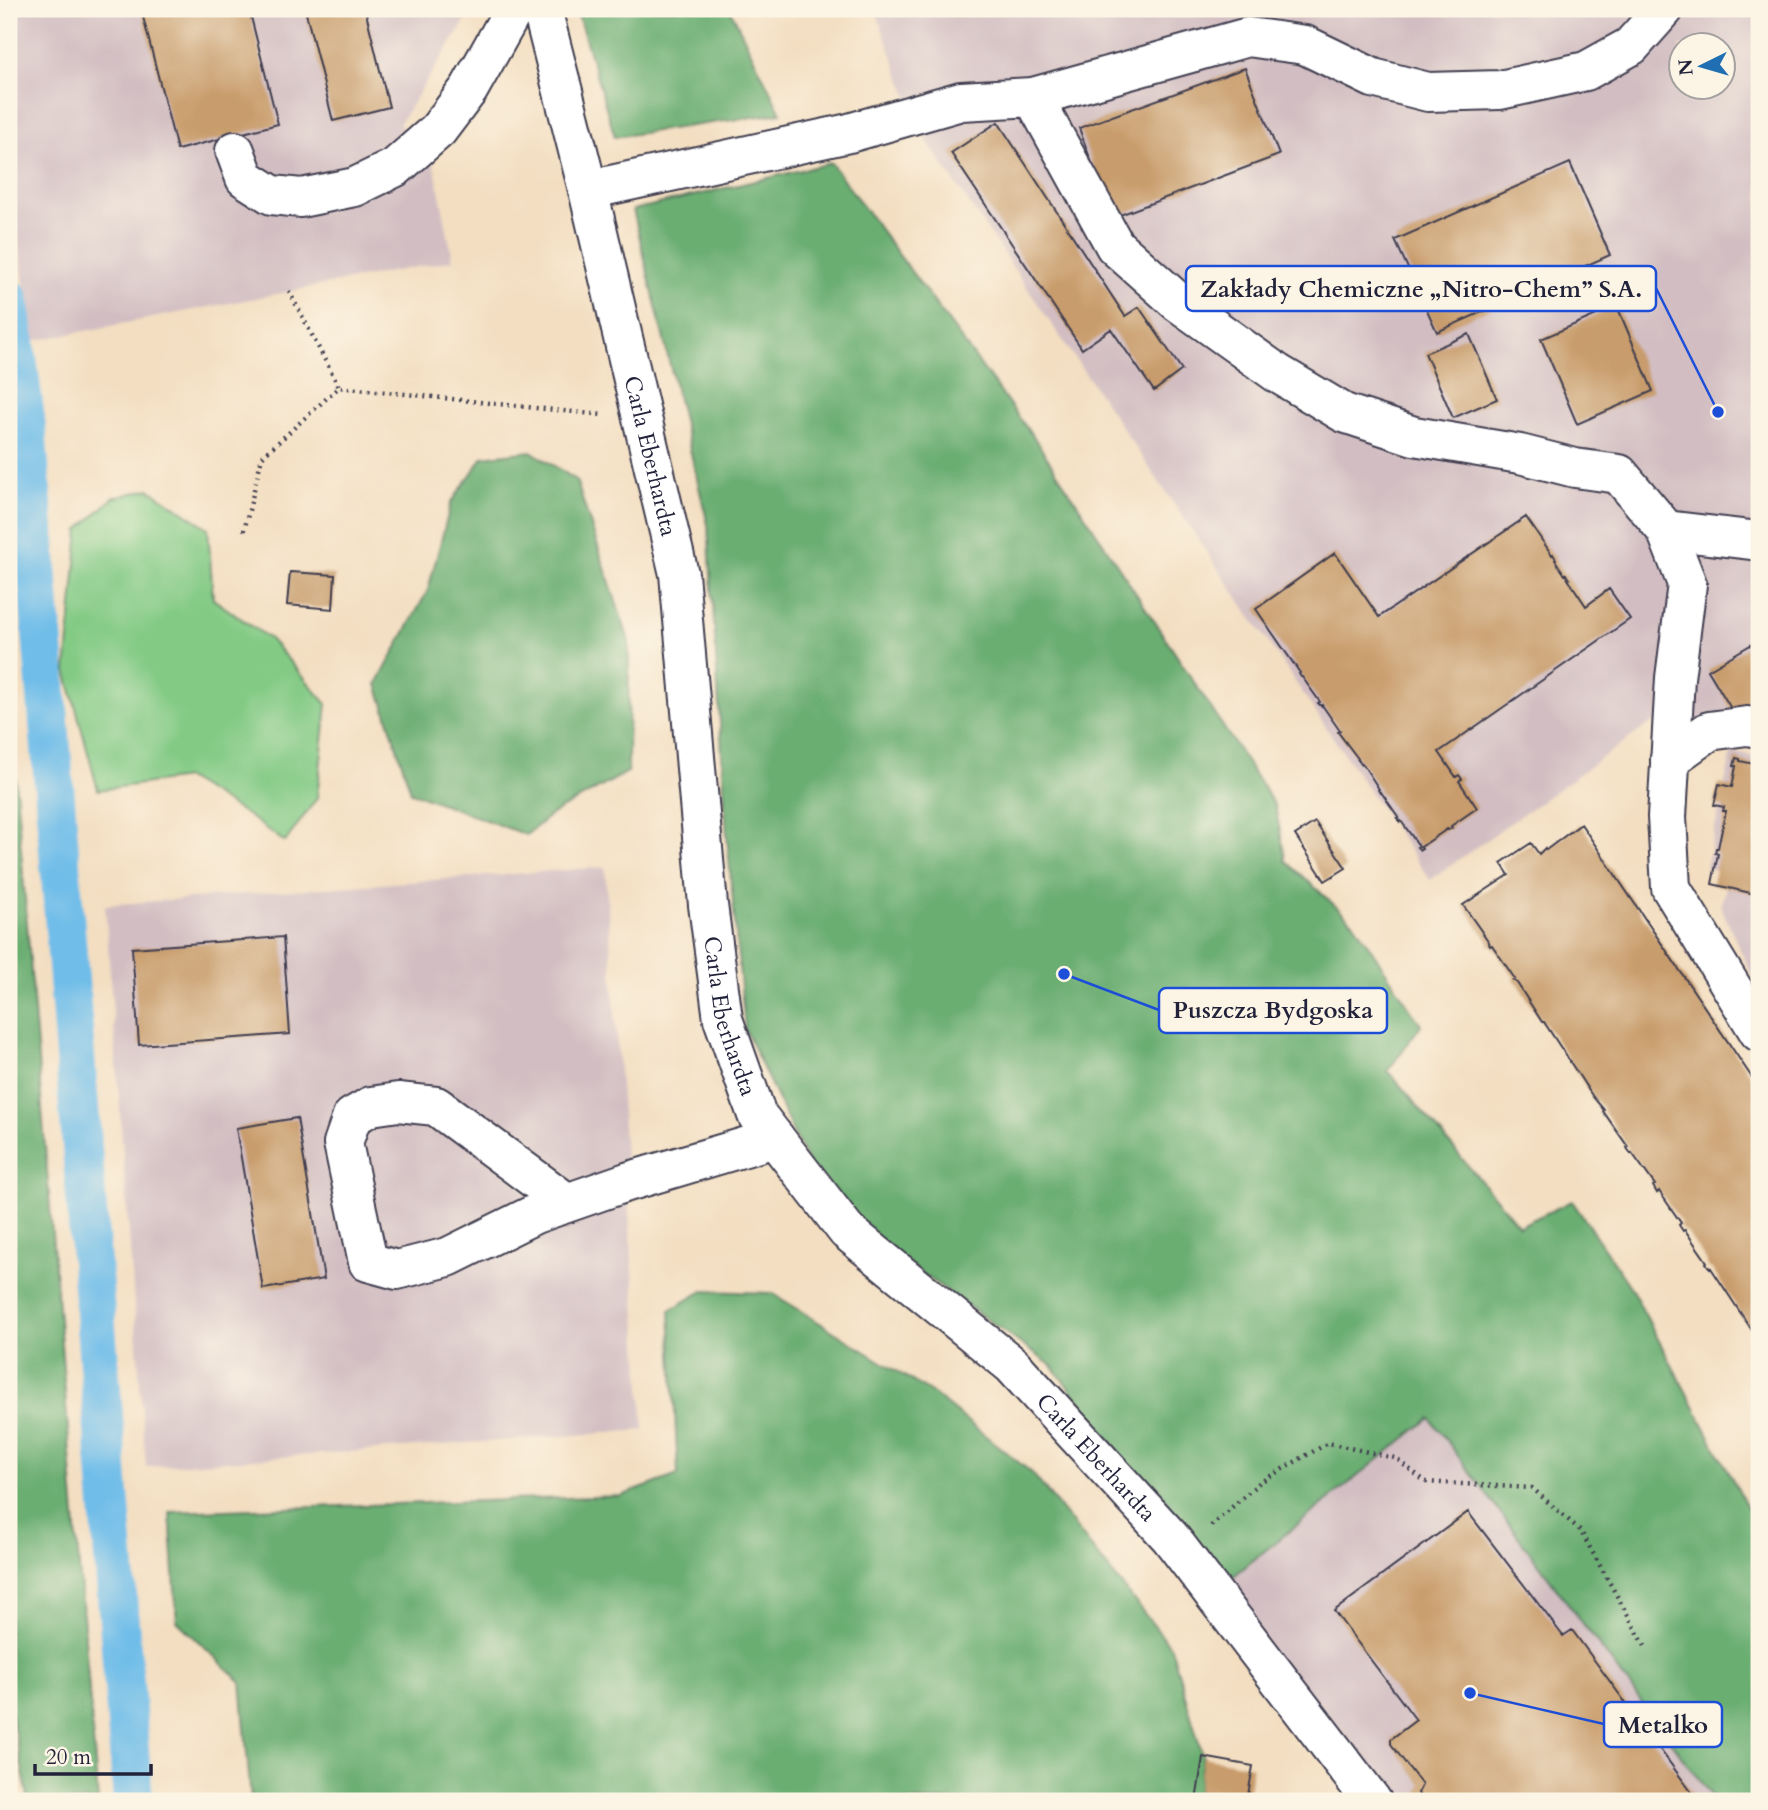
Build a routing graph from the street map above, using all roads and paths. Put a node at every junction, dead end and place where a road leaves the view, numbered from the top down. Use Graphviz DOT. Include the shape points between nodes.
graph roads {
  1 [pos="514,9"];
  2 [pos="542,9"];
  3 [pos="1664,9"];
  4 [pos="1033,97"];
  5 [pos="235,151"];
  6 [pos="588,190"];
  7 [pos="289,291"];
  8 [pos="339,387"];
  9 [pos="641,420"];
  10 [pos="1666,530"];
  11 [pos="244,531"];
  12 [pos="1759,541"];
  13 [pos="1759,728"];
  14 [pos="1670,759"];
  15 [pos="1759,1032"];
  16 [pos="775,1138"];
  17 [pos="567,1203"];
  18 [pos="1181,1552"];
  19 [pos="1645,1646"];
  20 [pos="1372,1801"];
  1 -- 5 [label="street" via="470,89 438,130 397,167 355,187 301,198 272,195 245,178"];
  2 -- 6 [label="street, Carla Eberhardta"];
  3 -- 4 [label="street" via="1631,46 1586,71 1500,90 1428,92 1373,78 1305,45 1248,37"];
  4 -- 6 [label="street" via="961,101 849,133"];
  4 -- 10 [label="street" via="1115,246 1179,303 1277,373 1344,413 1414,436 1619,474"];
  6 -- 9 [label="street, Carla Eberhardta"];
  7 -- 8 [label="path"];
  8 -- 9 [label="path"];
  8 -- 11 [label="path" via="262,457"];
  9 -- 16 [label="street, Carla Eberhardta" via="679,574 708,905 723,1018 757,1115"];
  10 -- 12 [label="street"];
  10 -- 14 [label="street" via="1687,584"];
  13 -- 14 [label="street" via="1709,731"];
  14 -- 15 [label="street" via="1671,888"];
  16 -- 17 [label="street"];
  16 -- 18 [label="street, Carla Eberhardta" via="847,1231 1012,1365"];
  17 -- 17 [label="street" via="448,1256 397,1270 377,1265 368,1262 343,1143 352,1117 372,1106 398,1102 436,1106"];
  18 -- 19 [label="path" via="1261,1482 1328,1443 1395,1458 1426,1482 1532,1488 1580,1530"];
  18 -- 20 [label="street, Carla Eberhardta"];
}
